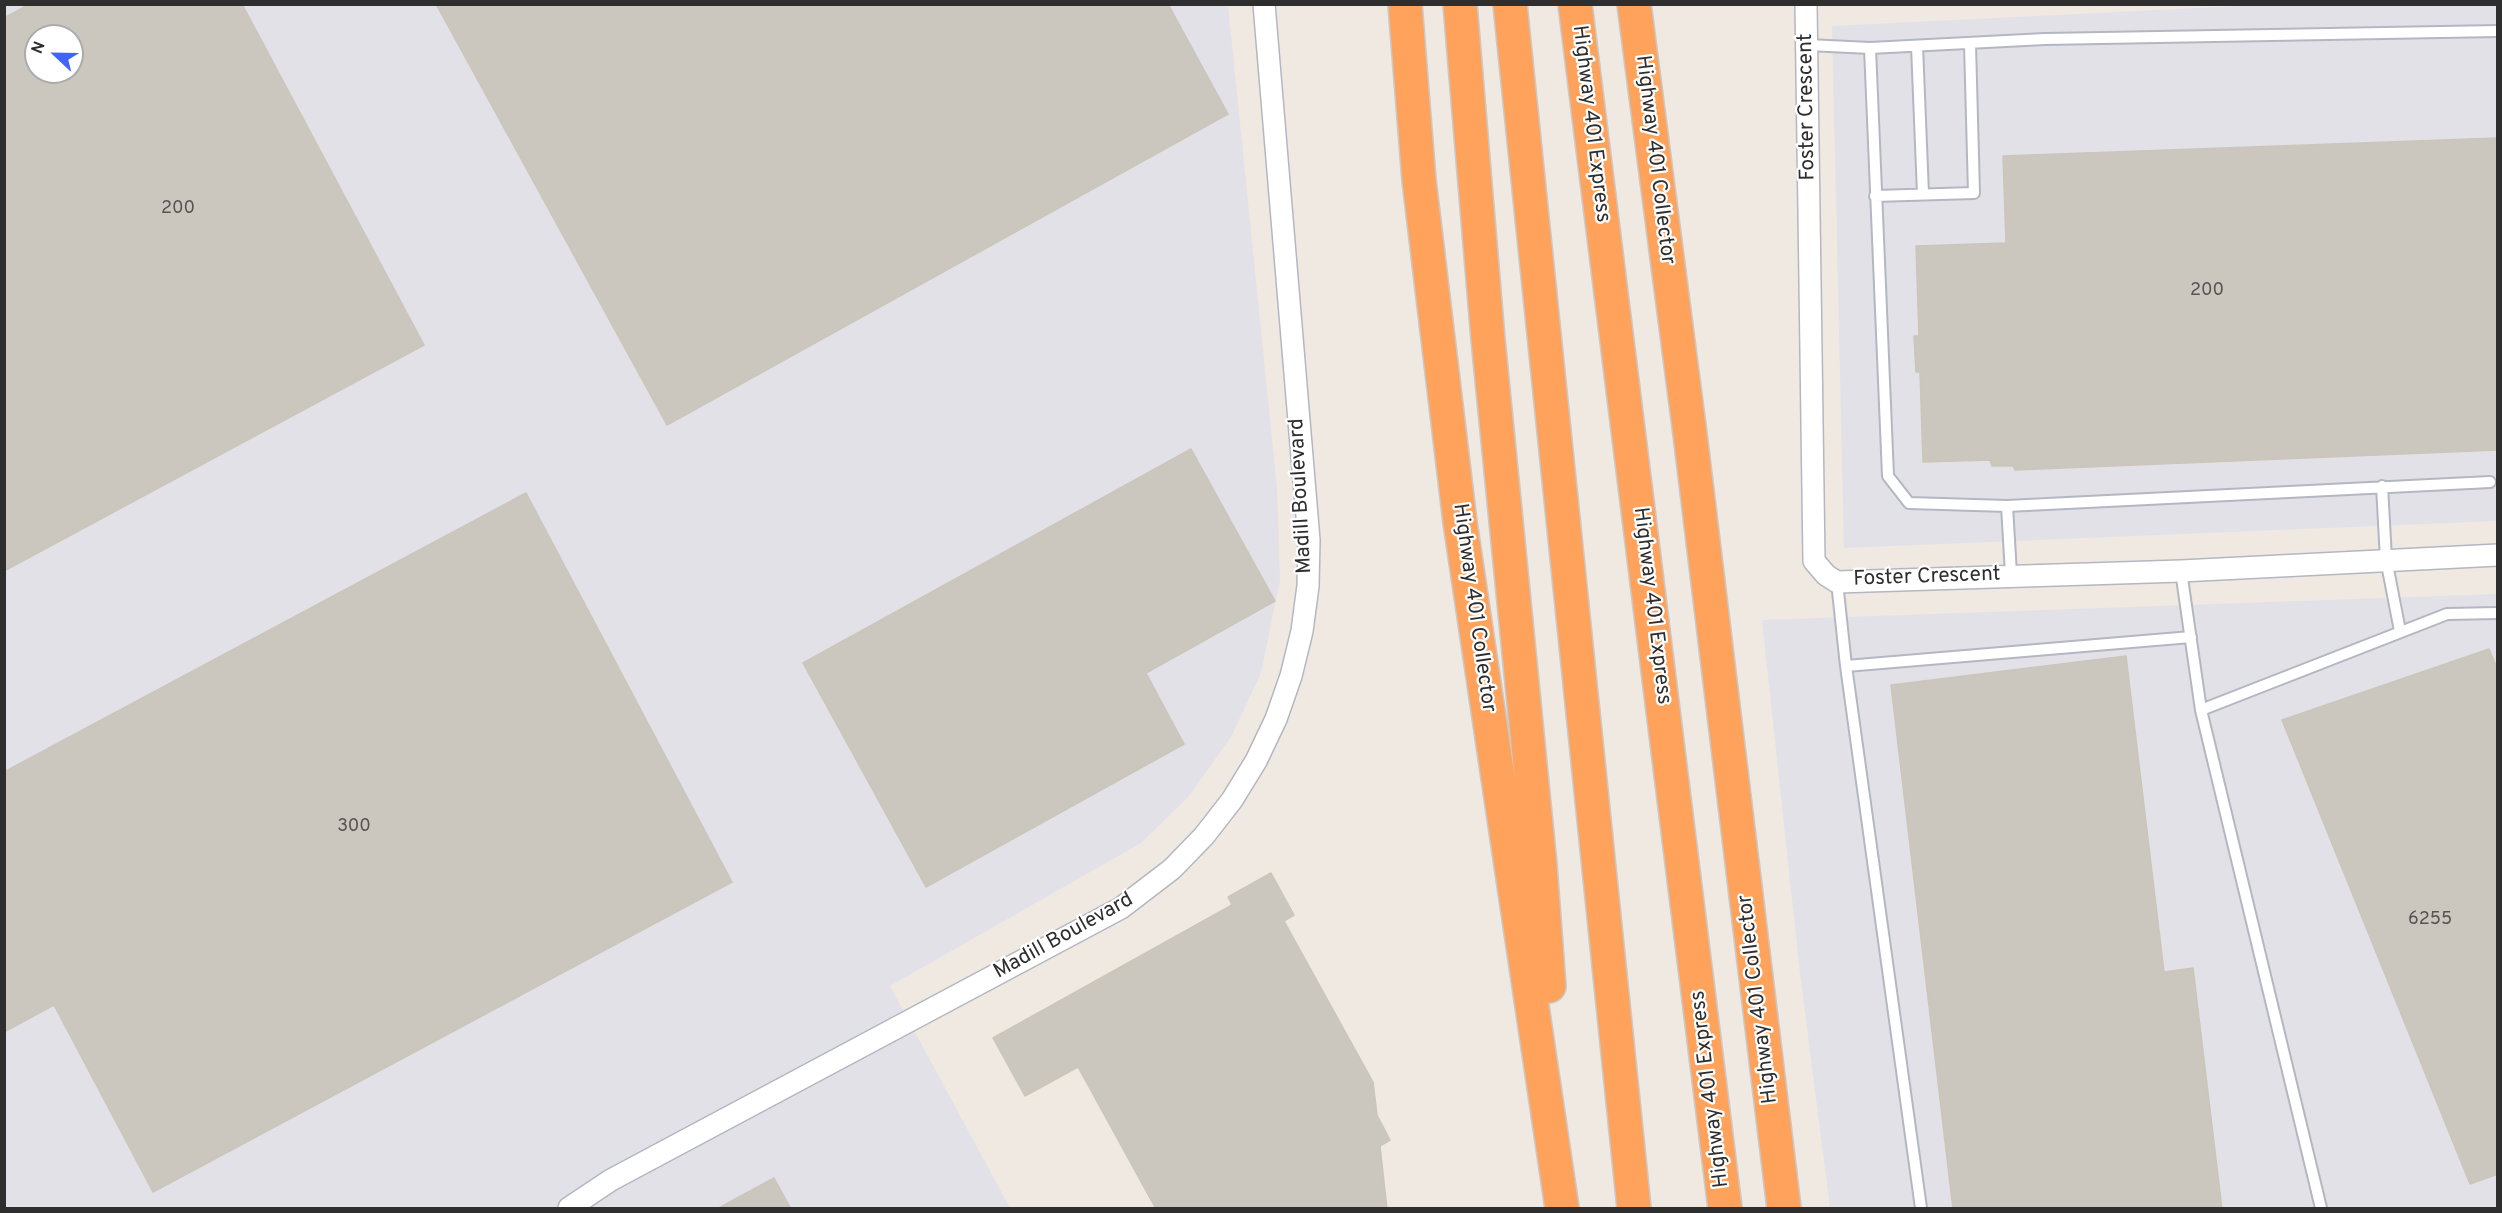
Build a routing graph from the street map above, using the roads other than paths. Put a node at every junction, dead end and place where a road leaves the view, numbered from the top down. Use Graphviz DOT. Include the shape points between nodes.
graph roads {
  1 [pos="1264,4"];
  2 [pos="1405,4"];
  3 [pos="1460,4"];
  4 [pos="1510,4"];
  5 [pos="1575,4"];
  6 [pos="1634,4"];
  7 [pos="1806,4"];
  8 [pos="2498,31"];
  9 [pos="1970,44"];
  10 [pos="1808,45"];
  11 [pos="1917,46"];
  12 [pos="1870,48"];
  13 [pos="1923,194"];
  14 [pos="1875,196"];
  15 [pos="2490,482"];
  16 [pos="2382,486"];
  17 [pos="2007,506"];
  18 [pos="2498,555"];
  19 [pos="2386,559"];
  20 [pos="2181,571"];
  21 [pos="2011,574"];
  22 [pos="1837,582"];
  23 [pos="2498,613"];
  24 [pos="2400,631"];
  25 [pos="2191,637"];
  26 [pos="1846,666"];
  27 [pos="2201,710"];
  28 [pos="569,1209"];
  29 [pos="1564,1209"];
  30 [pos="1634,1209"];
  31 [pos="1725,1209"];
  32 [pos="1784,1209"];
  33 [pos="1921,1209"];
  34 [pos="2321,1209"];
  1 -- 28 [label="street, Madill Boulevard" via="1309,540 1302,631 1283,698 1256,761 1204,836 1172,869 1121,908 611,1180"];
  2 -- 29 [label="highway, Highway 401 Collector" via="1419,180 1460,522"];
  3 -- 29 [label="highway" via="1488,339 1540,865"];
  4 -- 30 [label="highway"];
  5 -- 31 [label="highway, Highway 401 Express"];
  6 -- 32 [label="highway, Highway 401 Collector" via="1692,445"];
  7 -- 10 [label="street, Foster Crescent"];
  8 -- 9 [label="lane"];
  9 -- 11 [label="lane"];
  9 -- 13 [label="lane" via="1974,193"];
  10 -- 12 [label="lane"];
  10 -- 22 [label="street, Foster Crescent" via="1814,561"];
  11 -- 12 [label="lane"];
  11 -- 13 [label="lane"];
  12 -- 14 [label="lane"];
  13 -- 14 [label="lane"];
  14 -- 17 [label="lane" via="1888,476 1909,503"];
  15 -- 16 [label="lane"];
  16 -- 17 [label="lane"];
  16 -- 19 [label="lane"];
  17 -- 21 [label="lane"];
  18 -- 19 [label="street, Foster Crescent"];
  19 -- 20 [label="street, Foster Crescent"];
  19 -- 24 [label="lane"];
  20 -- 21 [label="street, Foster Crescent"];
  20 -- 25 [label="lane"];
  21 -- 22 [label="street, Foster Crescent"];
  22 -- 26 [label="lane"];
  23 -- 24 [label="lane" via="2447,614"];
  24 -- 27 [label="lane"];
  25 -- 26 [label="lane"];
  25 -- 27 [label="lane"];
  26 -- 33 [label="lane"];
  27 -- 34 [label="lane"];
}
